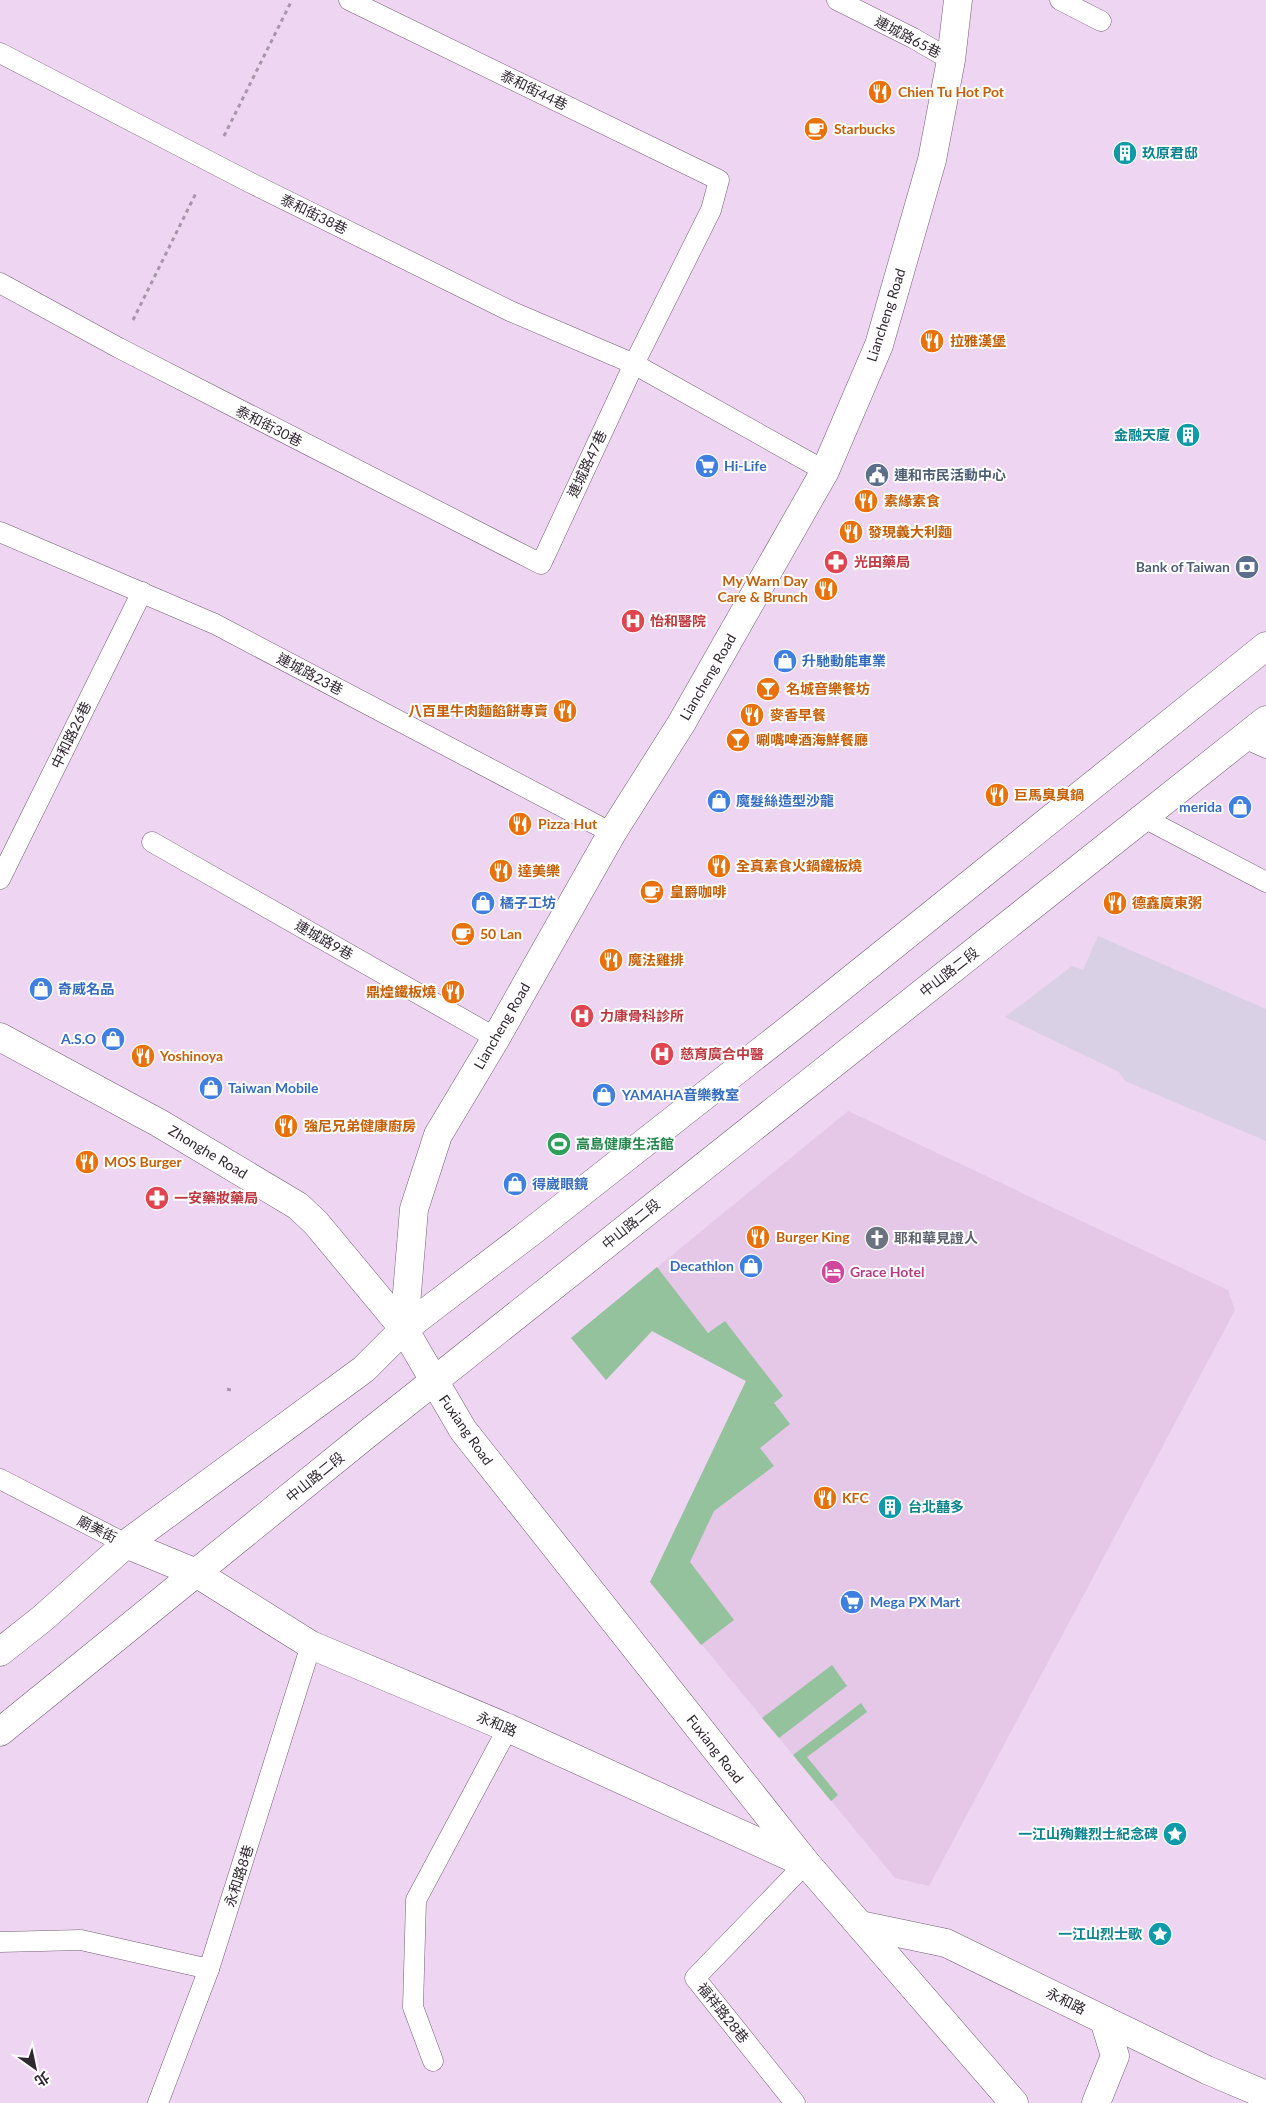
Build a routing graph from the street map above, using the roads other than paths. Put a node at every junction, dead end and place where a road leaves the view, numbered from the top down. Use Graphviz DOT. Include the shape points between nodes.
graph roads {
  1 [pos="349,0"];
  2 [pos="837,0"];
  3 [pos="958,0"];
  4 [pos="1060,0"];
  5 [pos="1101,21"];
  6 [pos="0,53"];
  7 [pos="951,60"];
  8 [pos="719,180"];
  9 [pos="0,283"];
  10 [pos="634,364"];
  11 [pos="825,471"];
  12 [pos="0,532"];
  13 [pos="541,564"];
  14 [pos="142,592"];
  15 [pos="1266,646"];
  16 [pos="1266,720"];
  17 [pos="1255,743"];
  18 [pos="1144,818"];
  19 [pos="612,833"];
  20 [pos="152,842"];
  21 [pos="0,879"];
  22 [pos="1266,882"];
  23 [pos="0,1037"];
  24 [pos="496,1038"];
  25 [pos="404,1329"];
  26 [pos="434,1382"];
  27 [pos="0,1479"];
  28 [pos="126,1544"];
  29 [pos="196,1573"];
  30 [pos="311,1646"];
  31 [pos="0,1652"];
  32 [pos="508,1728"];
  33 [pos="0,1732"];
  34 [pos="806,1863"];
  35 [pos="860,1924"];
  36 [pos="0,1942"];
  37 [pos="209,1969"];
  38 [pos="1104,2020"];
  39 [pos="433,2061"];
  40 [pos="1266,2095"];
  41 [pos="158,2103"];
  42 [pos="795,2103"];
  43 [pos="1014,2103"];
  44 [pos="1096,2103"];
  1 -- 8 [label="lane, 泰和街44巷"];
  2 -- 7 [label="lane, 連城路65巷"];
  3 -- 7 [label="street, Liancheng Road"];
  4 -- 5 [label="lane"];
  6 -- 10 [label="lane, 泰和街38巷" via="251,183 510,311"];
  7 -- 11 [label="street, Liancheng Road" via="932,160 878,346"];
  8 -- 10 [label="lane, 連城路47巷" via="710,210"];
  9 -- 13 [label="lane, 泰和街30巷" via="119,348"];
  10 -- 11 [label="lane"];
  10 -- 13 [label="lane, 連城路47巷"];
  11 -- 19 [label="street, Liancheng Road" via="681,724"];
  12 -- 14 [label="lane, 連城路23巷"];
  14 -- 19 [label="lane, 連城路23巷" via="215,624"];
  14 -- 21 [label="lane, 中和路26巷"];
  15 -- 25 [label="street" via="798,1023"];
  16 -- 17 [label="street, 中山路二段"];
  17 -- 18 [label="street, 中山路二段"];
  18 -- 22 [label="lane"];
  18 -- 26 [label="street, 中山路二段"];
  19 -- 24 [label="street, Liancheng Road"];
  20 -- 24 [label="lane, 連城路9巷"];
  23 -- 25 [label="street, Zhonghe Road" via="159,1123 298,1206 316,1223"];
  24 -- 25 [label="street, Liancheng Road" via="438,1136 414,1209"];
  25 -- 26 [label="street, Zhonghe Road"];
  25 -- 28 [label="street" via="364,1369"];
  26 -- 29 [label="street, 中山路二段"];
  26 -- 34 [label="street, Fuxiang Road" via="463,1430"];
  27 -- 28 [label="lane, 廟美街"];
  28 -- 29 [label="street, 廟美街"];
  28 -- 31 [label="street"];
  29 -- 30 [label="street, 永和路"];
  29 -- 33 [label="street, 中山路二段"];
  30 -- 32 [label="street, 永和路"];
  30 -- 37 [label="lane, 永和路8巷"];
  32 -- 34 [label="street, 永和路"];
  32 -- 39 [label="lane" via="416,1900 413,2007"];
  34 -- 35 [label="street, Fuxiang Road"];
  34 -- 42 [label="lane, 福祥路28巷" via="695,1978"];
  35 -- 38 [label="street, 永和路" via="946,1944"];
  35 -- 43 [label="street, Fuxiang Road"];
  36 -- 37 [label="lane" via="81,1940"];
  37 -- 41 [label="lane, 永和路8巷"];
  38 -- 40 [label="street, 永和路" via="1206,2070"];
  38 -- 44 [label="street" via="1115,2056"];
}
